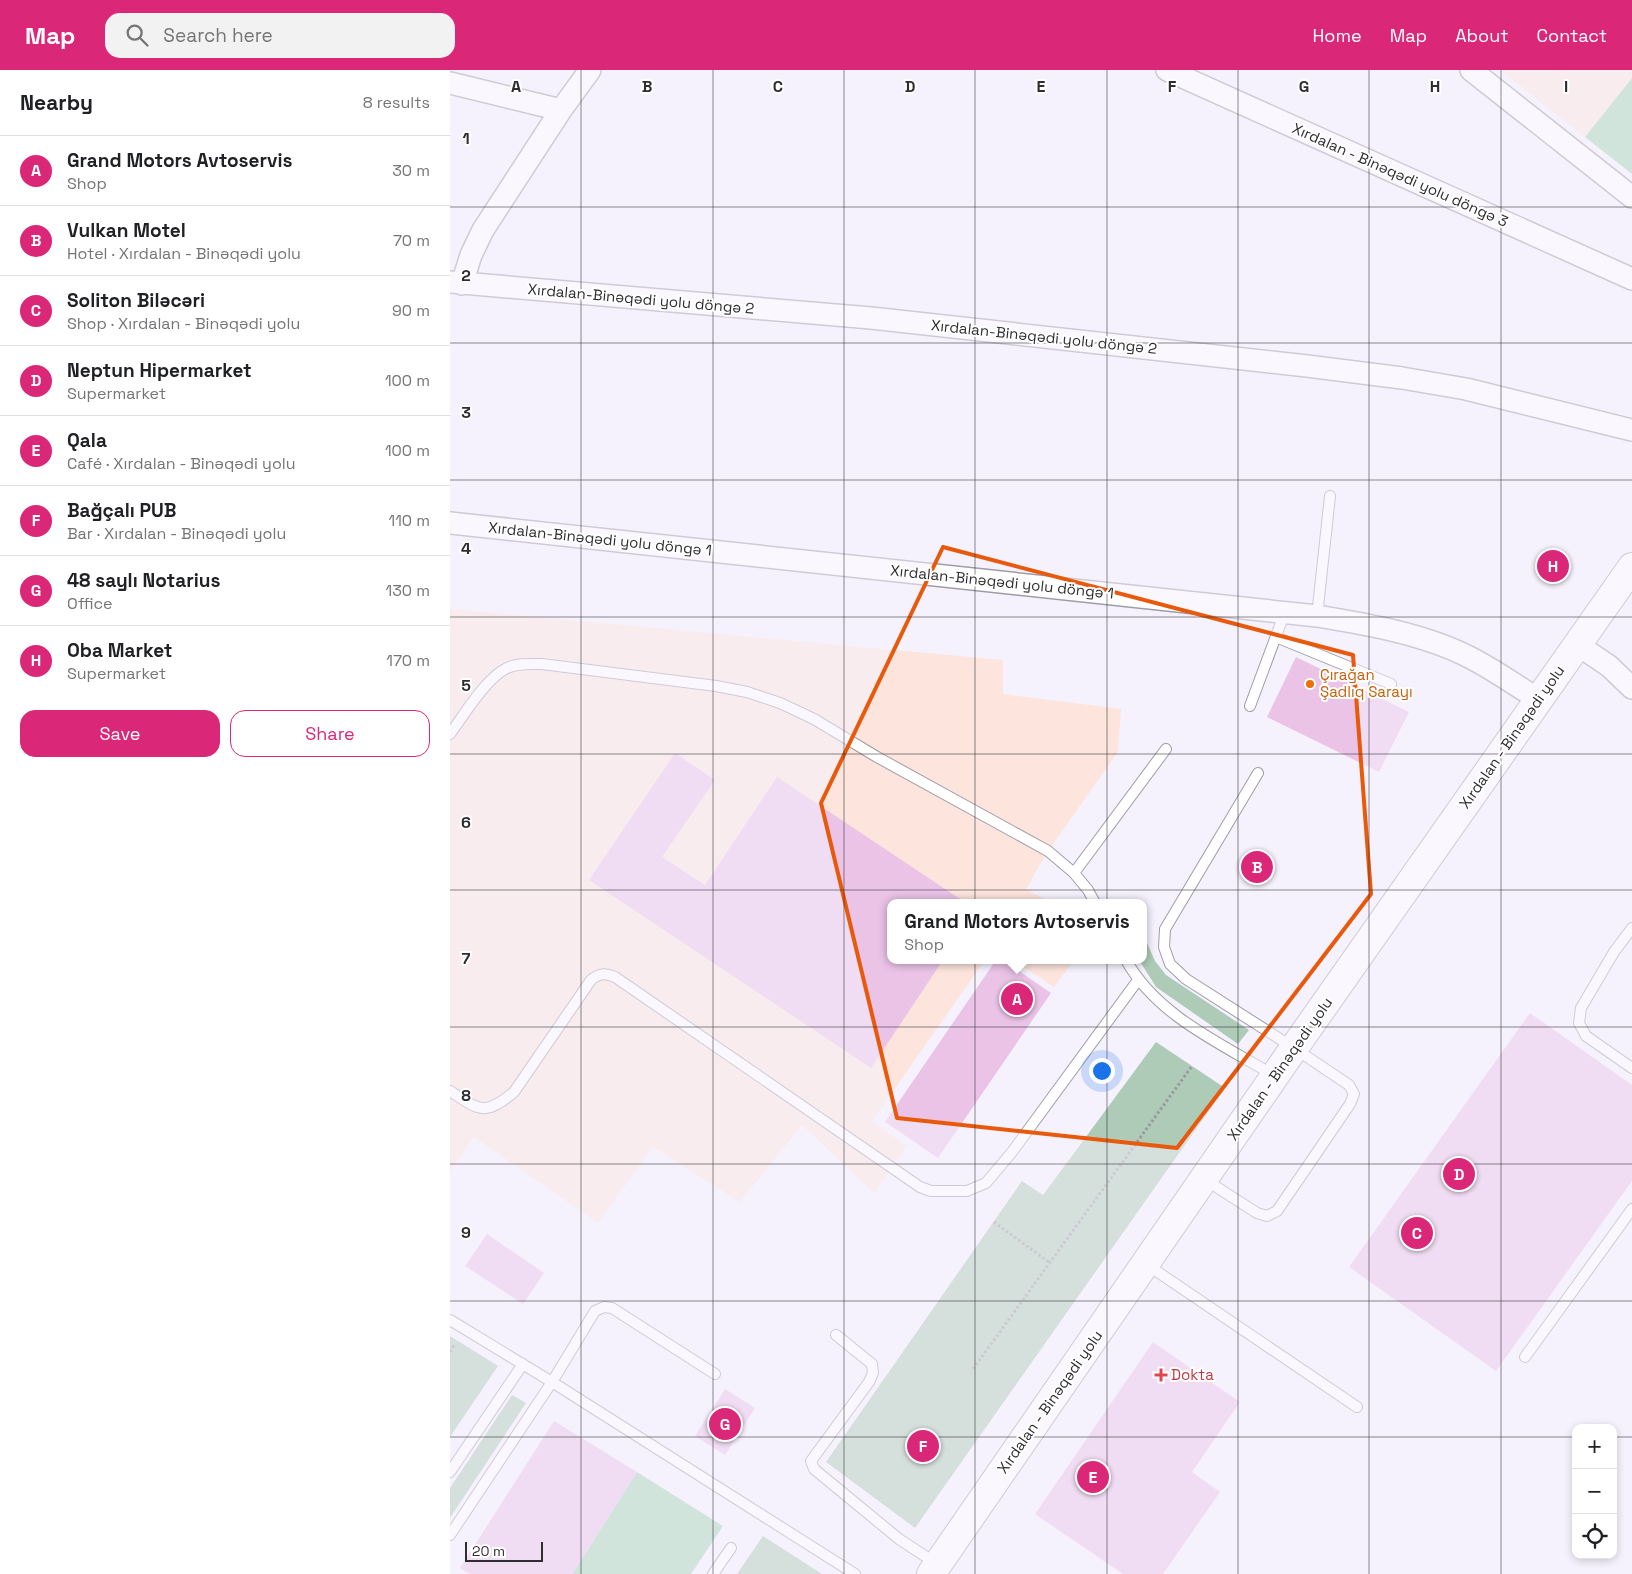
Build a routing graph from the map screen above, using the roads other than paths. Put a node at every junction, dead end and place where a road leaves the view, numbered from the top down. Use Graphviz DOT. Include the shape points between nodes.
graph roads {
  1 [pos="590,70"];
  2 [pos="1168,70"];
  3 [pos="1471,70"];
  4 [pos="450,82"];
  5 [pos="561,110"];
  6 [pos="1632,197"];
  7 [pos="1632,279"];
  8 [pos="456,283"];
  9 [pos="1632,430"];
  10 [pos="1330,496"];
  11 [pos="450,523"];
  12 [pos="1632,567"];
  13 [pos="1285,612"];
  14 [pos="1316,616"];
  15 [pos="1276,637"];
  16 [pos="1578,645"];
  17 [pos="1391,684"];
  18 [pos="1632,688"];
  19 [pos="1538,699"];
  20 [pos="1250,706"];
  21 [pos="450,734"];
  22 [pos="1166,749"];
  23 [pos="1258,773"];
  24 [pos="1074,873"];
  25 [pos="1093,899"];
  26 [pos="1632,928"];
  27 [pos="1128,964"];
  28 [pos="1138,980"];
  29 [pos="1294,1048"];
  30 [pos="1632,1068"];
  31 [pos="1275,1076"];
  32 [pos="450,1091"];
  33 [pos="1204,1178"];
  34 [pos="1632,1209"];
  35 [pos="1145,1264"];
  36 [pos="450,1320"];
  37 [pos="836,1335"];
  38 [pos="1525,1357"];
  39 [pos="523,1364"];
  40 [pos="716,1374"];
  41 [pos="552,1382"];
  42 [pos="1357,1407"];
  43 [pos="450,1472"];
  44 [pos="450,1535"];
  45 [pos="731,1548"];
  46 [pos="934,1569"];
  47 [pos="713,1574"];
  48 [pos="855,1574"];
  1 -- 5 [label="street"];
  2 -- 7 [label="street, Xırdalan - Binəqədi yolu döngə 3"];
  3 -- 6 [label="street"];
  4 -- 5 [label="street"];
  5 -- 8 [label="street" via="483,230"];
  8 -- 9 [label="street, Xırdalan-Binəqədi yolu döngə 2" via="871,318 1307,366 1466,389"];
  10 -- 14 [label="lane"];
  11 -- 13 [label="street, Xırdalan-Binəqədi yolu döngə 1"];
  12 -- 16 [label="main road, Xırdalan - Binəqədi yolu"];
  13 -- 14 [label="street, Xırdalan-Binəqədi yolu döngə 1"];
  13 -- 15 [label="lane"];
  14 -- 19 [label="street, Xırdalan-Binəqədi yolu döngə 1" via="1367,624 1432,642 1469,657"];
  15 -- 17 [label="lane"];
  15 -- 20 [label="lane"];
  16 -- 18 [label="street" via="1609,666"];
  16 -- 19 [label="main road, Xırdalan - Binəqədi yolu"];
  19 -- 29 [label="main road, Xırdalan - Binəqədi yolu"];
  21 -- 24 [label="lane" via="491,680 506,668 520,664 552,665 747,692 780,702 814,719 1048,851"];
  22 -- 24 [label="lane"];
  23 -- 29 [label="lane" via="1164,929 1164,948 1170,964 1186,979"];
  24 -- 25 [label="lane"];
  26 -- 30 [label="lane" via="1614,952 1582,1008 1579,1023 1586,1036"];
  27 -- 28 [label="lane"];
  28 -- 31 [label="lane" via="1189,1025"];
  28 -- 32 [label="lane" via="1012,1152 986,1183 967,1191 931,1191 920,1187 608,974 591,980 514,1092 496,1106 482,1109"];
  29 -- 31 [label="main road, Xırdalan - Binəqədi yolu"];
  29 -- 33 [label="lane" via="1349,1085 1354,1094 1277,1211 1267,1216 1257,1213"];
  31 -- 33 [label="main road, Xırdalan - Binəqədi yolu"];
  33 -- 35 [label="main road, Xırdalan - Binəqədi yolu"];
  34 -- 38 [label="lane"];
  35 -- 42 [label="lane"];
  35 -- 46 [label="main road, Xırdalan - Binəqədi yolu"];
  36 -- 39 [label="lane"];
  37 -- 46 [label="lane" via="872,1364 873,1373 811,1461 814,1469"];
  39 -- 41 [label="lane"];
  39 -- 43 [label="lane"];
  40 -- 41 [label="lane" via="612,1308 604,1307 595,1311"];
  41 -- 44 [label="lane"];
  41 -- 48 [label="lane"];
  45 -- 47 [label="lane"];
}
